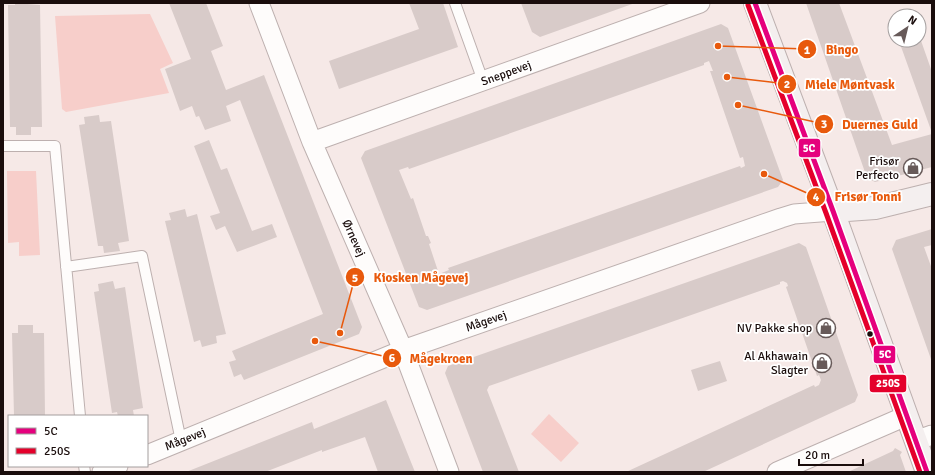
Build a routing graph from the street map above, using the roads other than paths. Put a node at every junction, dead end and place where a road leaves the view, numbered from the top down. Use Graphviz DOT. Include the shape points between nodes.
graph roads {
  1 [pos="259,3"];
  2 [pos="455,3"];
  3 [pos="700,3"];
  4 [pos="755,3"];
  5 [pos="483,81"];
  6 [pos="312,142"];
  7 [pos="3,146"];
  8 [pos="932,194"];
  9 [pos="833,211"];
  10 [pos="66,267"];
  11 [pos="403,350"];
  12 [pos="80,415"];
  13 [pos="906,416"];
  14 [pos="924,438"];
  15 [pos="181,441"];
  16 [pos="148,454"];
  17 [pos="115,467"];
  18 [pos="102,472"];
  19 [pos="449,472"];
  20 [pos="777,472"];
  21 [pos="927,472"];
  1 -- 6 [label="street, Ørnevej"];
  2 -- 5 [label="lane"];
  3 -- 5 [label="street, Sneppevej"];
  4 -- 9 [label="street"];
  5 -- 6 [label="street, Sneppevej"];
  6 -- 11 [label="street, Ørnevej"];
  7 -- 10 [label="lane" via="55,146"];
  8 -- 9 [label="street" via="875,208"];
  9 -- 11 [label="street, Mågevej" via="794,214 781,218"];
  9 -- 13 [label="street"];
  10 -- 12 [label="lane"];
  10 -- 15 [label="lane" via="142,256"];
  11 -- 15 [label="street, Mågevej"];
  11 -- 19 [label="street, Ørnevej"];
  13 -- 14 [label="street"];
  13 -- 20 [label="street"];
  14 -- 21 [label="street"];
  15 -- 16 [label="street, Mågevej"];
  17 -- 18 [label="street"];
}
